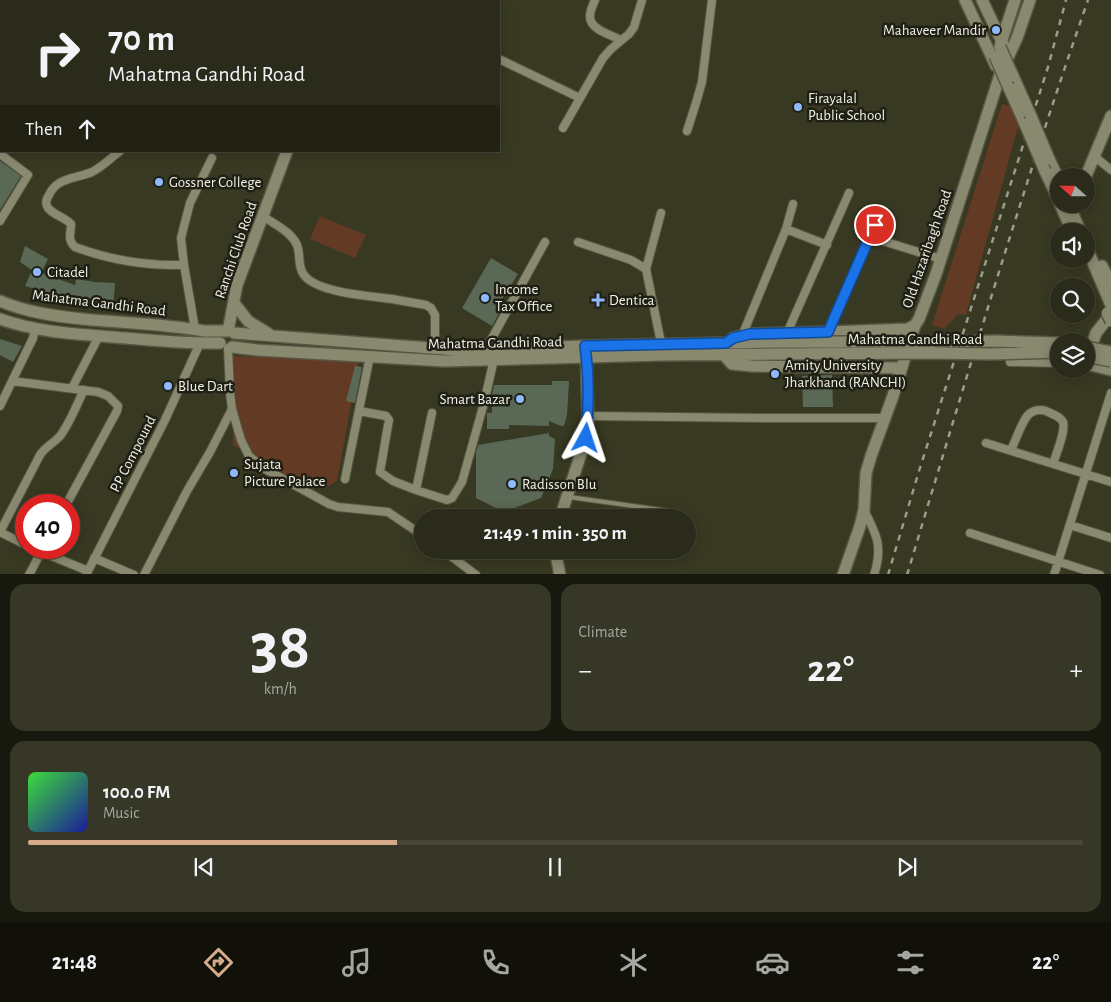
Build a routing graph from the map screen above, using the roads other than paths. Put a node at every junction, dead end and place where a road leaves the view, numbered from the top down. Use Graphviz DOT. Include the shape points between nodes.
graph roads {
  1 [pos="595,0"];
  2 [pos="642,0"];
  3 [pos="712,0"];
  4 [pos="965,0"];
  5 [pos="970,0"];
  6 [pos="980,0"];
  7 [pos="1015,0"];
  8 [pos="1030,0"];
  9 [pos="621,40"];
  10 [pos="1001,51"];
  11 [pos="500,59"];
  12 [pos="1000,74"];
  13 [pos="580,98"];
  14 [pos="1111,116"];
  15 [pos="1027,119"];
  16 [pos="563,128"];
  17 [pos="687,131"];
  18 [pos="119,152"];
  19 [pos="287,152"];
  20 [pos="0,154"];
  21 [pos="1094,156"];
  22 [pos="212,158"];
  23 [pos="1053,168"];
  24 [pos="1089,168"];
  25 [pos="1111,170"];
  26 [pos="1050,181"];
  27 [pos="849,193"];
  28 [pos="794,204"];
  29 [pos="661,213"];
  30 [pos="880,214"];
  31 [pos="262,216"];
  32 [pos="0,221"];
  33 [pos="786,228"];
  34 [pos="870,237"];
  35 [pos="545,242"];
  36 [pos="578,242"];
  37 [pos="827,245"];
  38 [pos="1095,254"];
  39 [pos="941,259"];
  40 [pos="184,265"];
  41 [pos="1088,268"];
  42 [pos="1094,268"];
  43 [pos="646,269"];
  44 [pos="1111,284"];
  45 [pos="0,301"];
  46 [pos="234,303"];
  47 [pos="1110,313"];
  48 [pos="0,319"];
  49 [pos="915,325"];
  50 [pos="35,329"];
  51 [pos="195,329"];
  52 [pos="229,332"];
  53 [pos="828,332"];
  54 [pos="787,333"];
  55 [pos="99,336"];
  56 [pos="742,336"];
  57 [pos="1095,336"];
  58 [pos="275,337"];
  59 [pos="200,343"];
  60 [pos="726,343"];
  61 [pos="1050,343"];
  62 [pos="662,344"];
  63 [pos="227,346"];
  64 [pos="435,349"];
  65 [pos="486,349"];
  66 [pos="1095,349"];
  67 [pos="586,351"];
  68 [pos="1050,352"];
  69 [pos="1111,352"];
  70 [pos="724,355"];
  71 [pos="370,356"];
  72 [pos="1095,358"];
  73 [pos="494,359"];
  74 [pos="1111,361"];
  75 [pos="1010,362"];
  76 [pos="1050,363"];
  77 [pos="1095,366"];
  78 [pos="902,368"];
  79 [pos="1111,370"];
  80 [pos="12,381"];
  81 [pos="72,388"];
  82 [pos="84,390"];
  83 [pos="1111,393"];
  84 [pos="0,406"];
  85 [pos="232,409"];
  86 [pos="359,411"];
  87 [pos="432,413"];
  88 [pos="588,416"];
  89 [pos="885,418"];
  90 [pos="986,442"];
  91 [pos="1011,450"];
  92 [pos="1053,464"];
  93 [pos="1086,474"];
  94 [pos="346,479"];
  95 [pos="1111,482"];
  96 [pos="416,490"];
  97 [pos="72,494"];
  98 [pos="567,496"];
  99 [pos="563,509"];
  100 [pos="656,509"];
  101 [pos="864,510"];
  102 [pos="1070,525"];
  103 [pos="414,530"];
  104 [pos="0,532"];
  105 [pos="970,533"];
  106 [pos="1111,538"];
  107 [pos="15,540"];
  108 [pos="94,558"];
  109 [pos="37,559"];
  110 [pos="60,559"];
  111 [pos="455,559"];
  112 [pos="557,559"];
  113 [pos="1058,562"];
  114 [pos="845,570"];
  115 [pos="87,573"];
  116 [pos="29,574"];
  117 [pos="134,574"];
  118 [pos="144,574"];
  119 [pos="476,574"];
  120 [pos="560,574"];
  121 [pos="874,574"];
  122 [pos="1054,574"];
  123 [pos="1100,574"];
  1 -- 9 [label="street" via="590,21 598,29"];
  2 -- 9 [label="street" via="634,27"];
  3 -- 17 [label="street" via="702,82"];
  4 -- 12 [label="main road"];
  5 -- 10 [label="main road"];
  6 -- 10 [label="main road"];
  7 -- 10 [label="main road"];
  8 -- 10 [label="main road"];
  9 -- 13 [label="street" via="603,58"];
  10 -- 12 [label="main road, Old Hazaribagh Road"];
  10 -- 15 [label="main road, bridge"];
  11 -- 13 [label="street"];
  12 -- 39 [label="main road, Old Hazaribagh Road"];
  13 -- 16 [label="street"];
  14 -- 21 [label="main road"];
  15 -- 23 [label="main road, bridge"];
  15 -- 26 [label="main road, bridge"];
  18 -- 40 [label="street" via="91,172 55,186 49,193 47,206 71,224 70,239 75,247 131,262"];
  19 -- 31 [label="main road, Ranchi Club Road"];
  20 -- 32 [label="street" via="28,175"];
  21 -- 24 [label="main road"];
  21 -- 25 [label="street"];
  22 -- 40 [label="street" via="187,212 181,238"];
  27 -- 37 [label="street"];
  28 -- 33 [label="street"];
  29 -- 43 [label="street"];
  30 -- 34 [label="street"];
  31 -- 46 [label="main road, Ranchi Club Road" via="237,285"];
  31 -- 64 [label="street" via="292,238 303,274 316,284 351,294 431,308 436,315"];
  33 -- 37 [label="street"];
  33 -- 56 [label="street"];
  34 -- 39 [label="street"];
  34 -- 53 [label="street"];
  35 -- 65 [label="street"];
  36 -- 43 [label="street"];
  37 -- 54 [label="street"];
  38 -- 44 [label="main road"];
  39 -- 49 [label="main road, Old Hazaribagh Road"];
  40 -- 51 [label="street"];
  41 -- 47 [label="main road"];
  42 -- 47 [label="main road"];
  43 -- 62 [label="street"];
  45 -- 51 [label="main road, Mahatma Gandhi Road" via="67,318"];
  46 -- 52 [label="main road, Ranchi Club Road"];
  46 -- 58 [label="main road" via="248,321"];
  47 -- 57 [label="main road"];
  48 -- 50 [label="main road, Mahatma Gandhi Road"];
  49 -- 53 [label="main road, Old Hazaribagh Road" via="908,329"];
  49 -- 78 [label="main road"];
  50 -- 55 [label="main road, Mahatma Gandhi Road"];
  50 -- 80 [label="street"];
  51 -- 52 [label="main road, Mahatma Gandhi Road"];
  52 -- 58 [label="main road, Mahatma Gandhi Road"];
  52 -- 63 [label="main road, Ranchi Club Road" via="222,333 220,339"];
  53 -- 54 [label="main road, Old Hazaribagh Road"];
  54 -- 56 [label="main road, Old Hazaribagh Road"];
  55 -- 59 [label="main road, Mahatma Gandhi Road"];
  55 -- 81 [label="street"];
  56 -- 60 [label="main road, Old Hazaribagh Road"];
  58 -- 64 [label="main road, Mahatma Gandhi Road"];
  59 -- 63 [label="main road, Mahatma Gandhi Road"];
  59 -- 108 [label="street, P.P Compound" via="165,420"];
  60 -- 61 [label="main road, Mahatma Gandhi Road, bridge"];
  60 -- 62 [label="main road, Mahatma Gandhi Road"];
  62 -- 67 [label="main road, Mahatma Gandhi Road"];
  63 -- 71 [label="main road, Mahatma Gandhi Road"];
  63 -- 85 [label="street"];
  64 -- 65 [label="main road, Mahatma Gandhi Road"];
  65 -- 67 [label="main road, Mahatma Gandhi Road"];
  66 -- 69 [label="main road, bridge"];
  67 -- 70 [label="main road, Mahatma Gandhi Road"];
  67 -- 73 [label="main road, Mahatma Gandhi Road"];
  67 -- 88 [label="main road"];
  68 -- 70 [label="main road, Mahatma Gandhi Road, bridge"];
  70 -- 78 [label="main road" via="732,364 752,366"];
  71 -- 73 [label="main road, Mahatma Gandhi Road" via="444,361"];
  71 -- 86 [label="street"];
  72 -- 74 [label="main road, bridge"];
  73 -- 96 [label="street" via="462,482 452,498 447,500"];
  75 -- 76 [label="street"];
  77 -- 79 [label="main road"];
  78 -- 89 [label="main road"];
  80 -- 81 [label="street"];
  80 -- 84 [label="street"];
  81 -- 82 [label="street"];
  82 -- 97 [label="street" via="108,396 118,406"];
  82 -- 104 [label="street" via="59,436 40,455"];
  83 -- 93 [label="street"];
  85 -- 103 [label="street" via="245,449 265,469 329,504 388,512"];
  85 -- 118 [label="street"];
  86 -- 94 [label="street"];
  86 -- 96 [label="street" via="386,416 389,420 380,472"];
  87 -- 96 [label="street"];
  88 -- 89 [label="street"];
  88 -- 98 [label="main road" via="586,438"];
  89 -- 101 [label="main road" via="866,473"];
  90 -- 91 [label="street"];
  91 -- 92 [label="street"];
  91 -- 92 [label="street" via="1025,419 1034,411 1043,410 1062,421 1062,435"];
  92 -- 93 [label="street"];
  93 -- 95 [label="street"];
  93 -- 102 [label="street"];
  98 -- 99 [label="main road"];
  98 -- 100 [label="lane"];
  101 -- 114 [label="main road"];
  101 -- 121 [label="street" via="879,545 879,561"];
  102 -- 106 [label="street"];
  102 -- 113 [label="street"];
  104 -- 107 [label="street"];
  105 -- 113 [label="street"];
  108 -- 115 [label="street, P.P Compound"];
  108 -- 117 [label="street"];
  109 -- 116 [label="street"];
  110 -- 115 [label="street"];
  111 -- 119 [label="street"];
  112 -- 120 [label="main road"];
  113 -- 122 [label="street"];
  113 -- 123 [label="street"];
}
